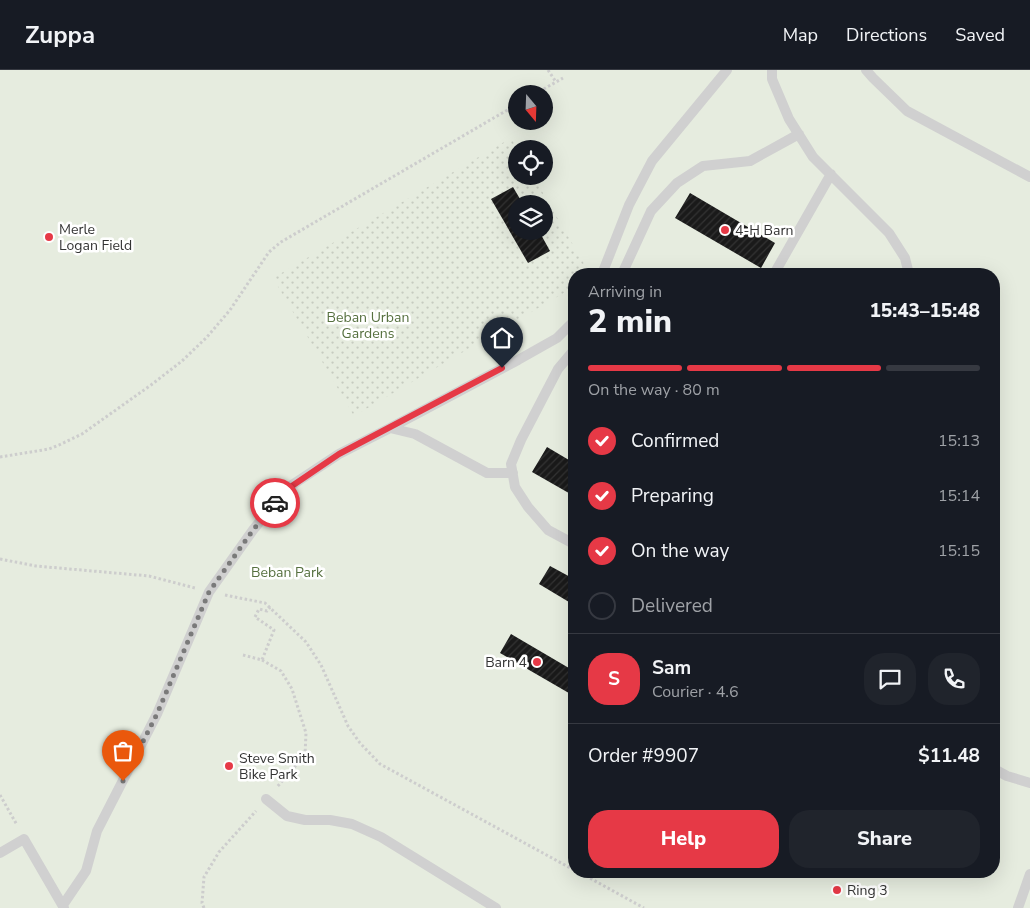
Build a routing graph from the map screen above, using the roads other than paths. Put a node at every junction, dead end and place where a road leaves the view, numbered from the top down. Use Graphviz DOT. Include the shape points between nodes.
graph roads {
  1 [pos="726,70"];
  2 [pos="772,70"];
  3 [pos="866,70"];
  4 [pos="799,134"];
  5 [pos="831,174"];
  6 [pos="1030,177"];
  7 [pos="604,268"];
  8 [pos="625,268"];
  9 [pos="777,268"];
  10 [pos="908,268"];
  11 [pos="568,327"];
  12 [pos="568,357"];
  13 [pos="390,428"];
  14 [pos="513,473"];
  15 [pos="568,541"];
  16 [pos="1000,772"];
  17 [pos="1030,783"];
  18 [pos="266,799"];
  19 [pos="0,853"];
  20 [pos="1030,874"];
  21 [pos="64,907"];
  22 [pos="496,908"];
  23 [pos="1018,908"];
  1 -- 7 [label="lane" via="652,161 629,205"];
  2 -- 4 [label="lane" via="775,87"];
  3 -- 6 [label="lane" via="907,111"];
  4 -- 5 [label="lane" via="813,157"];
  4 -- 8 [label="lane" via="750,161 703,166 677,183 651,211"];
  5 -- 9 [label="lane"];
  5 -- 10 [label="lane" via="889,233"];
  11 -- 13 [label="lane" via="557,338"];
  12 -- 14 [label="lane" via="558,369 521,440 512,464"];
  13 -- 14 [label="lane" via="415,434 487,473"];
  13 -- 21 [label="lane" via="339,454 286,490 209,592 157,714 98,831 86,871"];
  14 -- 15 [label="lane" via="515,487 528,507 548,530"];
  16 -- 17 [label="lane"];
  18 -- 22 [label="lane" via="287,816 352,824 374,834"];
  19 -- 21 [label="lane" via="24,839"];
  20 -- 23 [label="lane"];
}
